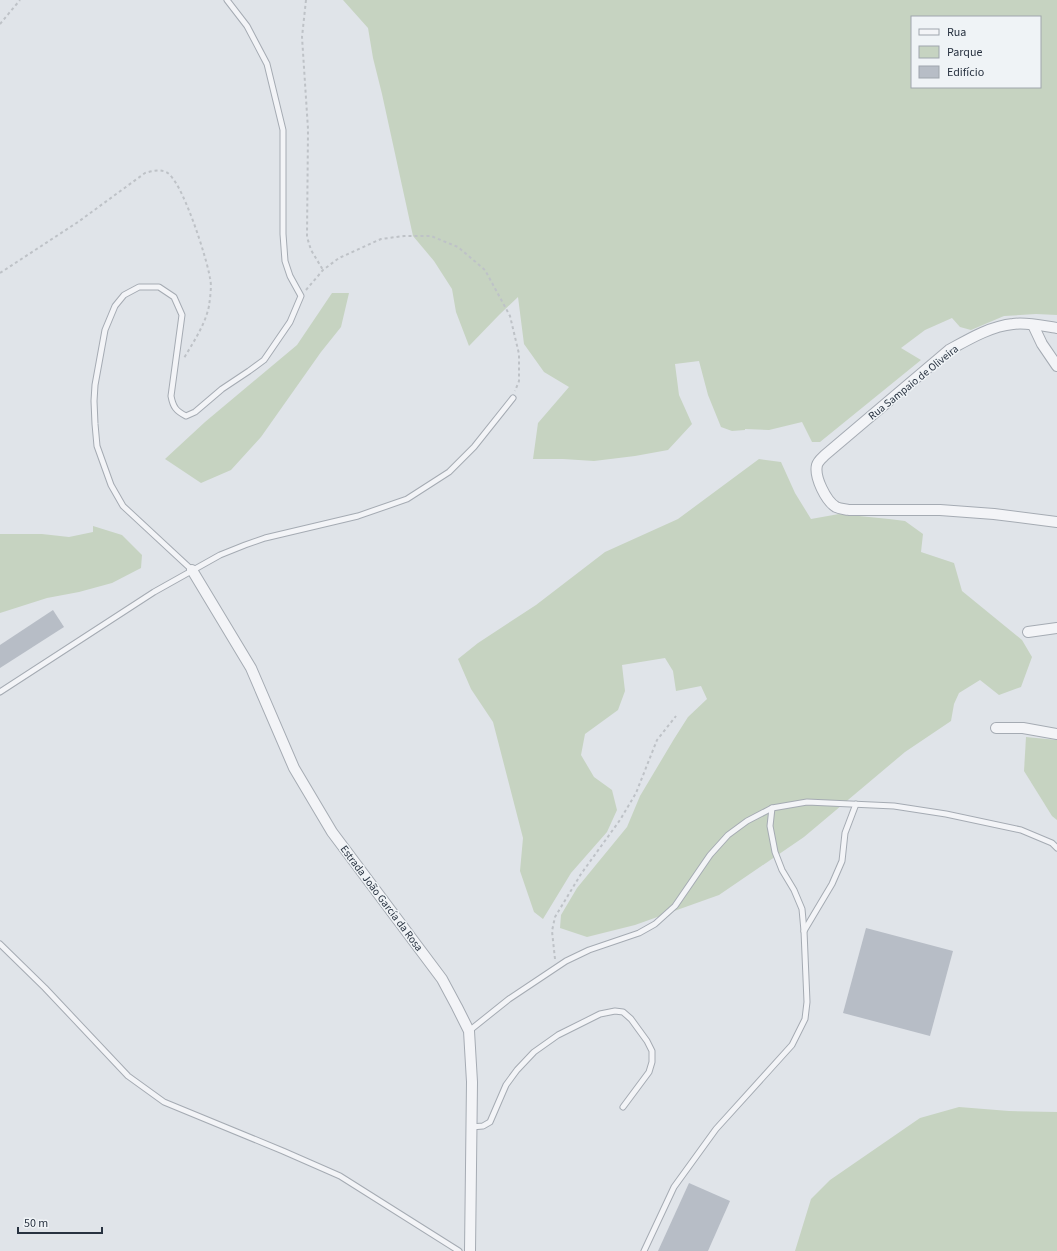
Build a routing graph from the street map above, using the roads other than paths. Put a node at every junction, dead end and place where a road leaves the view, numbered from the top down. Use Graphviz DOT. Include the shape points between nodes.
graph roads {
  1 [pos="227,0"];
  2 [pos="1033,325"];
  3 [pos="1057,328"];
  4 [pos="1057,366"];
  5 [pos="513,398"];
  6 [pos="1057,522"];
  7 [pos="192,570"];
  8 [pos="1057,628"];
  9 [pos="1028,632"];
  10 [pos="0,692"];
  11 [pos="996,728"];
  12 [pos="1057,734"];
  13 [pos="856,804"];
  14 [pos="772,808"];
  15 [pos="1057,848"];
  16 [pos="804,931"];
  17 [pos="0,944"];
  18 [pos="469,1031"];
  19 [pos="623,1106"];
  20 [pos="471,1127"];
  21 [pos="459,1251"];
  22 [pos="470,1251"];
  23 [pos="644,1251"];
  1 -- 7 [label="lane" via="247,26 266,64 283,130 285,261 301,296 290,322 264,360 186,416 178,412 171,396 182,315 174,297 159,287 139,287 124,295 115,306 106,330 94,401 97,446 111,485 123,506"];
  2 -- 3 [label="street, Rua Sampaio de Oliveira"];
  2 -- 4 [label="street"];
  2 -- 6 [label="street, Rua Sampaio de Oliveira" via="1014,324 996,327 950,350 825,455 818,463 816,471 828,499 836,507 849,510 940,510"];
  5 -- 7 [label="lane" via="474,447 449,472 406,500 358,516 258,540"];
  7 -- 10 [label="lane"];
  7 -- 18 [label="street, Estrada João García da Rosa" via="251,668 294,768 332,832 438,974"];
  8 -- 9 [label="street"];
  11 -- 12 [label="street" via="1023,728"];
  13 -- 14 [label="lane" via="807,802"];
  13 -- 15 [label="lane" via="894,806 946,814 1021,830 1052,843"];
  13 -- 16 [label="lane" via="845,833 842,861 832,884"];
  14 -- 16 [label="lane" via="770,826 775,852 802,909"];
  14 -- 18 [label="lane" via="728,835 710,855 675,906 655,924 639,933 589,950 556,966"];
  16 -- 23 [label="lane" via="807,1002 805,1019 792,1045 716,1129 678,1182"];
  17 -- 21 [label="lane" via="128,1076 164,1102 340,1176"];
  18 -- 20 [label="street, Estrada João García da Rosa"];
  19 -- 20 [label="lane" via="649,1072 652,1051 631,1019 624,1012 615,1011 600,1014 558,1035 534,1052 516,1070 506,1085 490,1122 483,1126"];
  20 -- 22 [label="street, Estrada João García da Rosa"];
}
